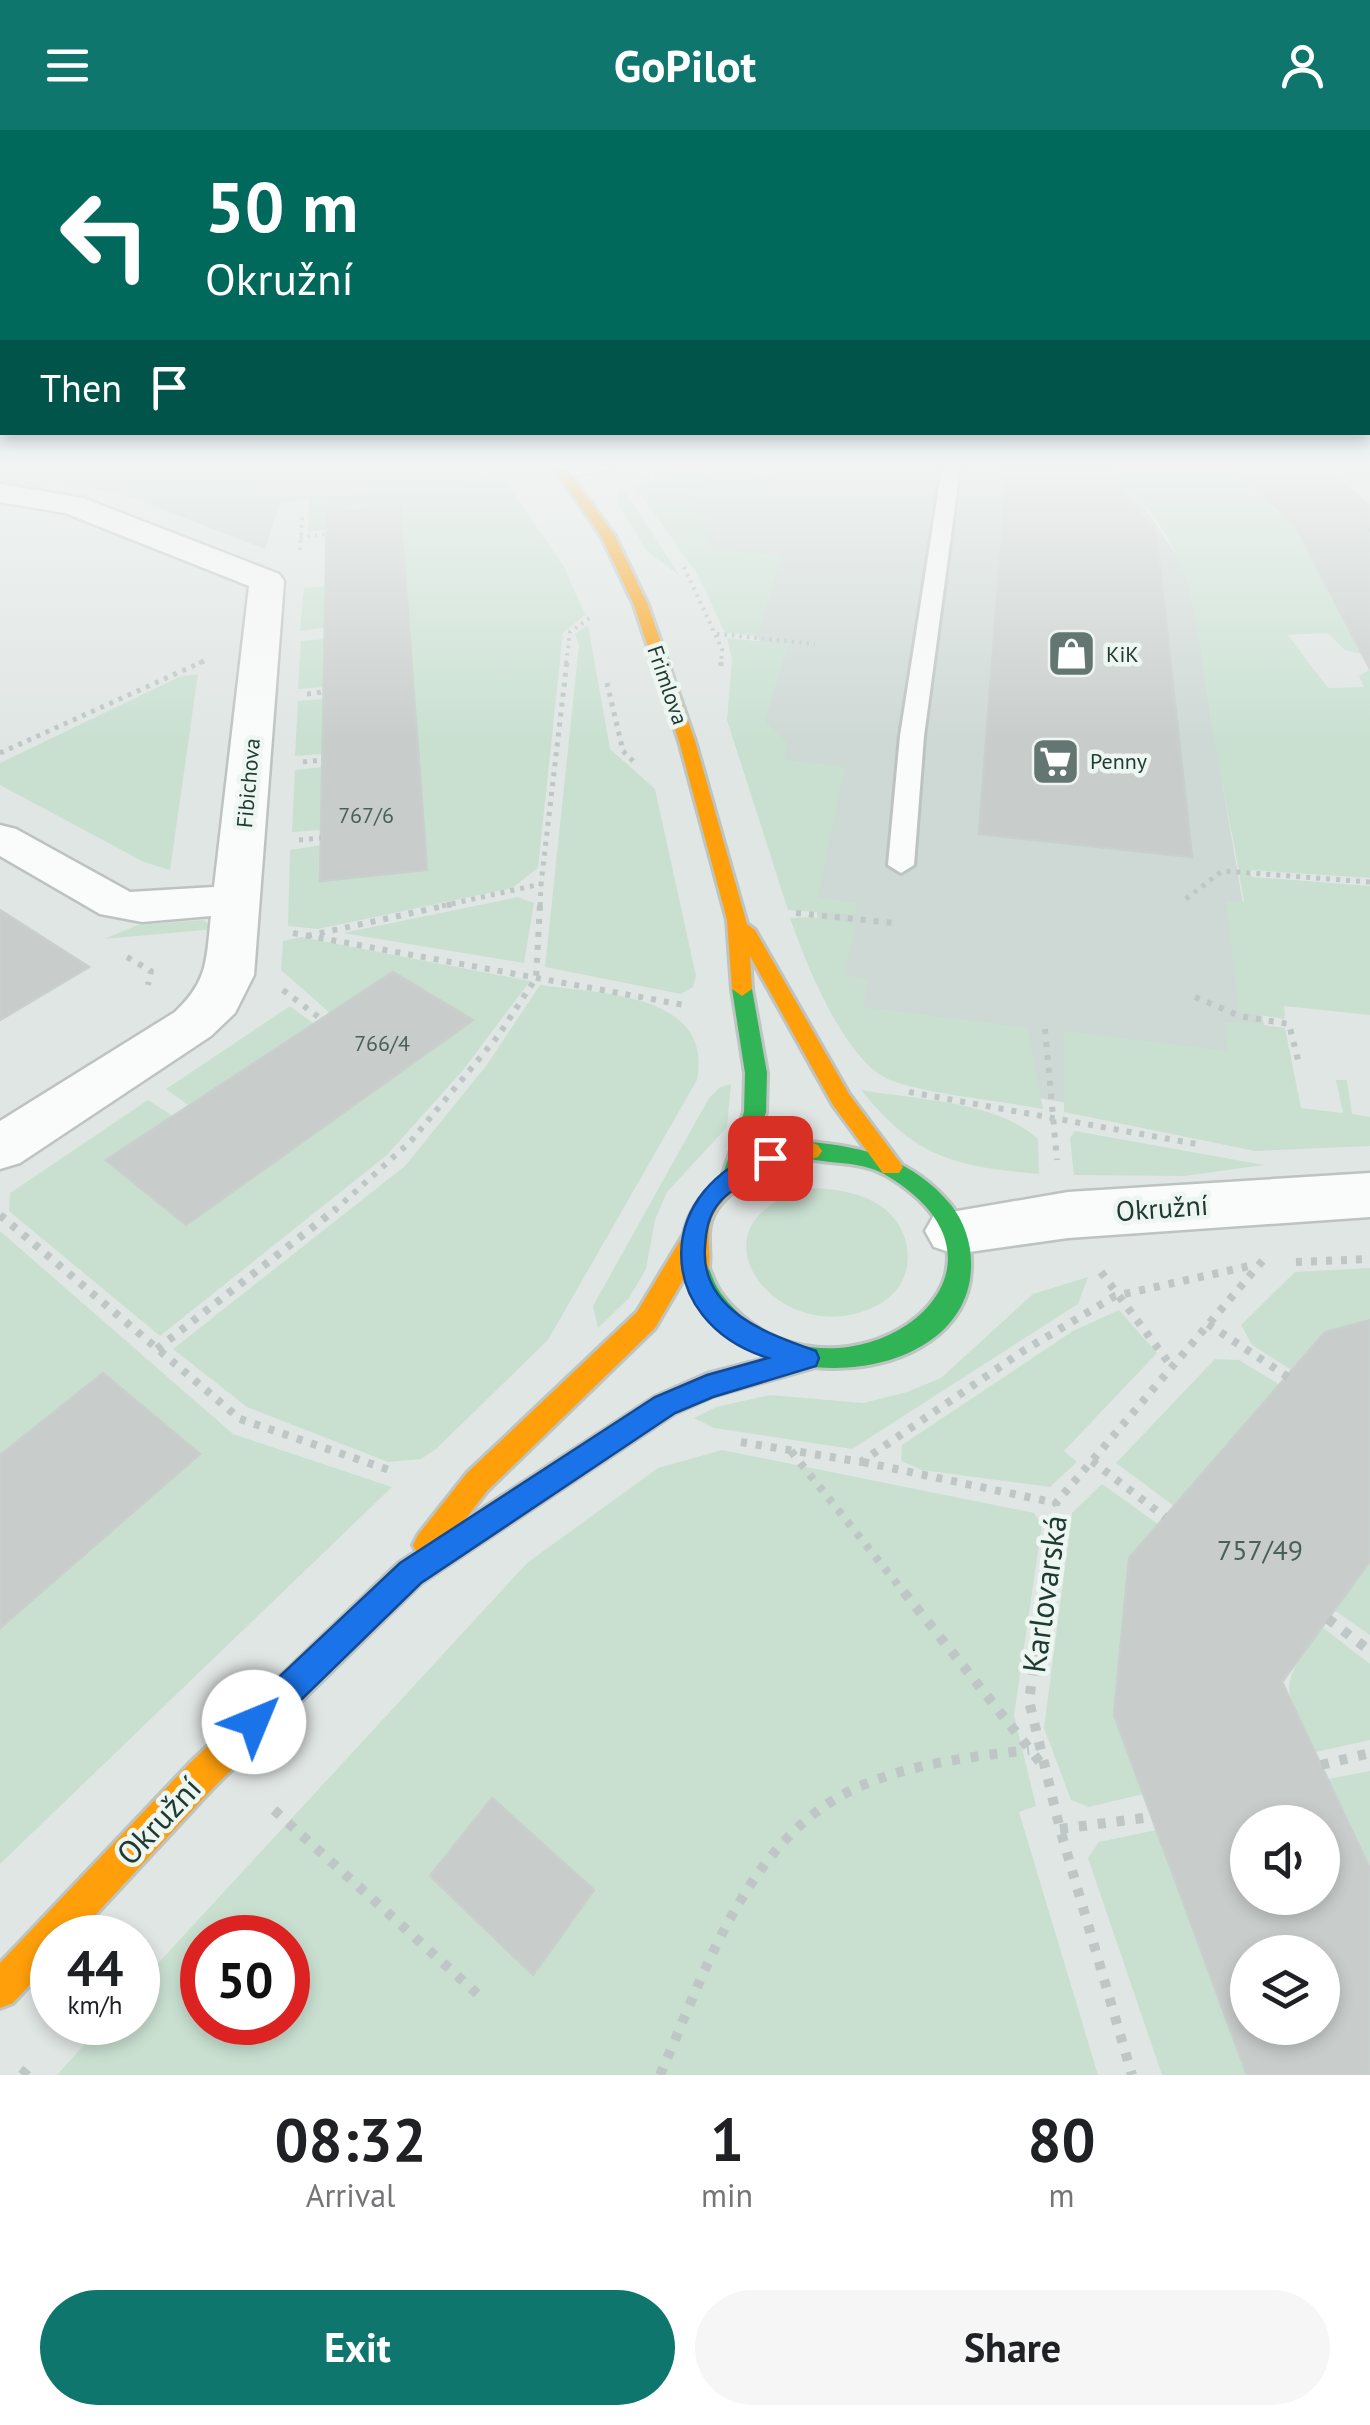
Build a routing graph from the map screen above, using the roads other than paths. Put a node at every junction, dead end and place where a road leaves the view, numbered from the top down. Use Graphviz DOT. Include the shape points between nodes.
graph roads {
  1 [pos="210,559"];
  2 [pos="619,559"];
  3 [pos="937,559"];
  4 [pos="0,838"];
  5 [pos="901,865"];
  6 [pos="236,898"];
  7 [pos="737,920"];
  8 [pos="0,1148"];
  9 [pos="891,1167"];
  10 [pos="735,1174"];
  11 [pos="1346,1196"];
  12 [pos="955,1232"];
  13 [pos="693,1241"];
  14 [pos="806,1358"];
  15 [pos="410,1573"];
  16 [pos="0,1990"];
  1 -- 6 [label="street, Fibichova" via="267,581"];
  2 -- 7 [label="main road, Frimlova" via="687,741"];
  3 -- 5 [label="lane"];
  4 -- 6 [label="street" via="117,904 142,908"];
  6 -- 8 [label="street, Fibichova" via="229,975 217,1001 193,1024"];
  7 -- 9 [label="main road, Frimlova" via="841,1099"];
  7 -- 10 [label="main road, Frimlova" via="756,1073 755,1112"];
  9 -- 10 [label="main road, Okružní" via="851,1154 810,1151 770,1158"];
  9 -- 12 [label="main road, Okružní" via="918,1183"];
  10 -- 13 [label="main road, Okružní" via="709,1197"];
  11 -- 12 [label="street, Okružní" via="1068,1215"];
  12 -- 14 [label="main road, Okružní" via="961,1265 954,1298 932,1328 896,1349 853,1361"];
  13 -- 14 [label="main road, Okružní" via="702,1292 726,1321 762,1345"];
  13 -- 15 [label="main road, Okružní" via="646,1320 477,1482"];
  14 -- 15 [label="main road, Okružní" via="665,1405"];
  15 -- 16 [label="main road, Okružní" via="202,1776"];
}
